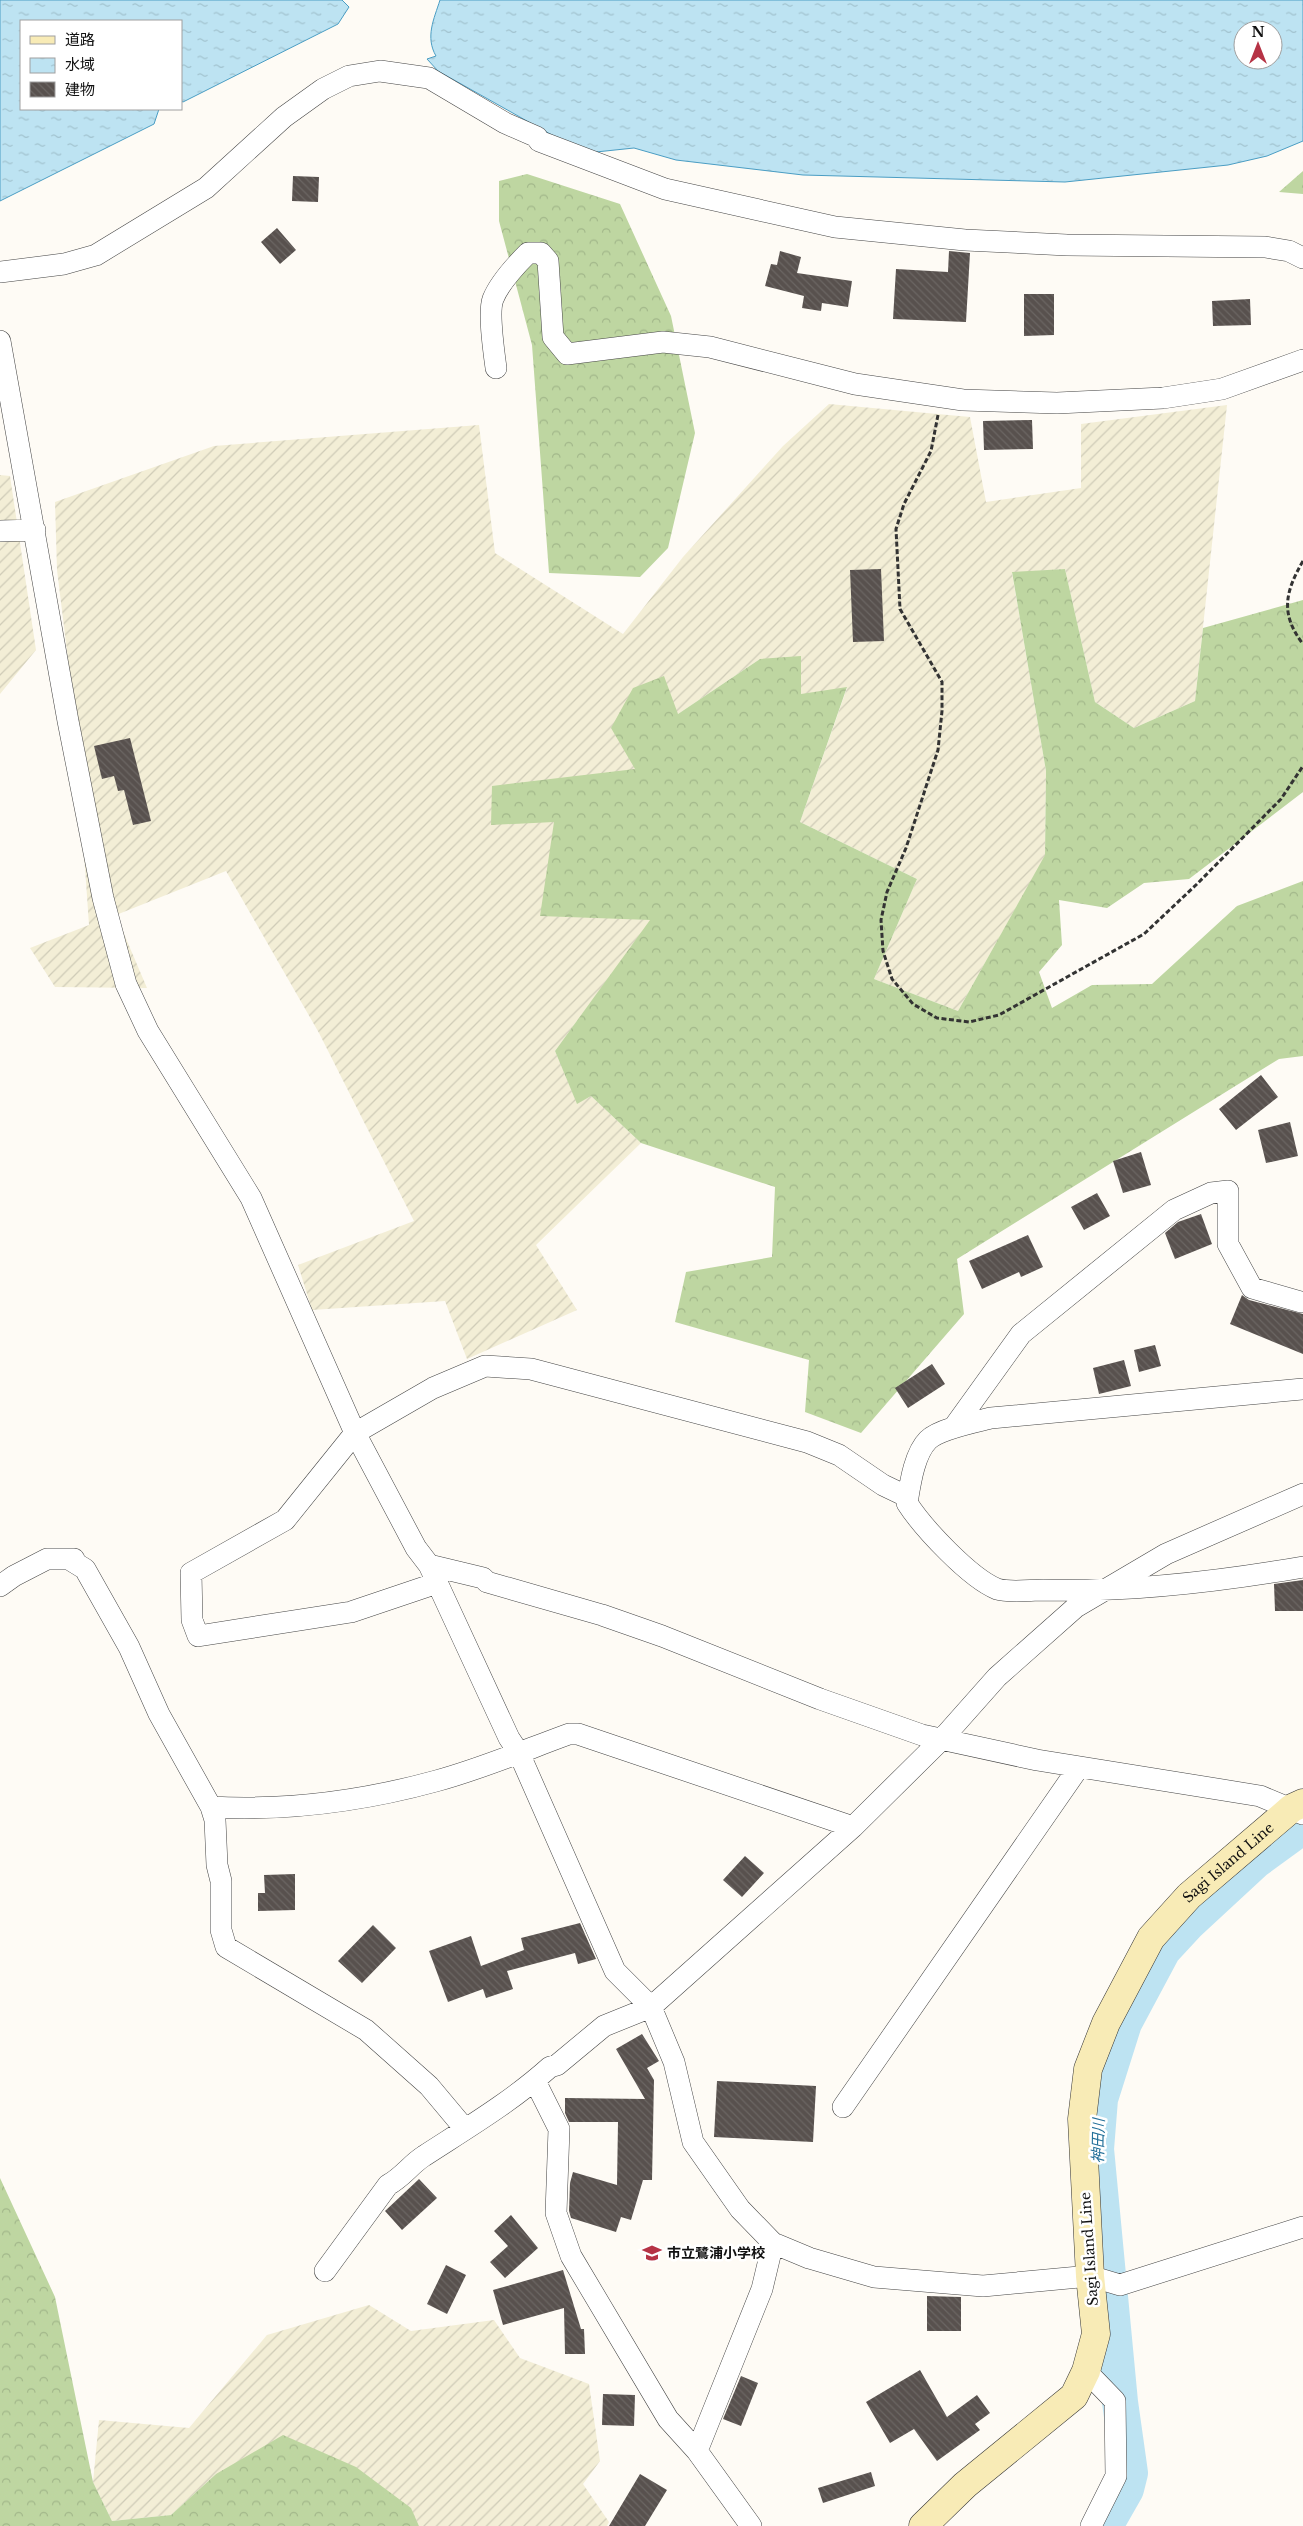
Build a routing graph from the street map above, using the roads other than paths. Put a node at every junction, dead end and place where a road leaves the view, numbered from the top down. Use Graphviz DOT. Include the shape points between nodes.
graph roads {
  1 [pos="1303,258"];
  2 [pos="0,272"];
  3 [pos="0,340"];
  4 [pos="1303,360"];
  5 [pos="496,368"];
  6 [pos="35,530"];
  7 [pos="0,531"];
  8 [pos="1300,1302"];
  9 [pos="1303,1389"];
  10 [pos="954,1427"];
  11 [pos="355,1433"];
  12 [pos="1303,1494"];
  13 [pos="908,1497"];
  14 [pos="1303,1567"];
  15 [pos="433,1574"];
  16 [pos="0,1586"];
  17 [pos="1100,1591"];
  18 [pos="942,1739"];
  19 [pos="518,1753"];
  20 [pos="1079,1767"];
  21 [pos="211,1807"];
  22 [pos="1299,1808"];
  23 [pos="853,1827"];
  24 [pos="651,2007"];
  25 [pos="535,2081"];
  26 [pos="843,2107"];
  27 [pos="464,2129"];
  28 [pos="1303,2227"];
  29 [pos="773,2243"];
  30 [pos="325,2271"];
  31 [pos="1090,2276"];
  32 [pos="1086,2371"];
  33 [pos="697,2451"];
  34 [pos="751,2526"];
  35 [pos="923,2526"];
  36 [pos="1091,2526"];
  1 -- 2 [label="street" via="1289,251 1265,247 1067,245 965,240 835,227 665,190 539,141 429,78 380,70 349,76 323,89 284,117 206,188 96,255 64,264"];
  3 -- 6 [label="street"];
  4 -- 5 [label="street" via="1222,389 1163,398 1057,403 963,400 855,384 710,347 664,342 567,354 553,337 548,262 541,253 528,253 493,300"];
  6 -- 7 [label="street"];
  6 -- 11 [label="street" via="96,861 126,984 148,1031 250,1198"];
  8 -- 10 [label="street" via="1252,1288 1228,1244 1228,1191 1211,1192 1174,1210 1021,1334"];
  9 -- 10 [label="street" via="991,1418"];
  10 -- 13 [label="street" via="928,1440 912,1470"];
  11 -- 13 [label="street" via="433,1388 485,1366 531,1369 807,1442 839,1454 883,1485"];
  11 -- 15 [label="street"];
  11 -- 15 [label="street" via="285,1520 191,1573 192,1620 198,1636 351,1612"];
  12 -- 17 [label="street" via="1166,1554 1125,1580"];
  13 -- 17 [label="street" via="907,1504 917,1518 969,1570 998,1589"];
  14 -- 17 [label="street" via="1235,1579"];
  15 -- 18 [label="street" via="483,1578 487,1582 611,1618 820,1699"];
  15 -- 19 [label="street"];
  16 -- 21 [label="street" via="48,1559 74,1559 72,1561 85,1568 129,1647 159,1714"];
  17 -- 18 [label="street" via="1076,1606 997,1677"];
  18 -- 20 [label="street"];
  18 -- 23 [label="street"];
  19 -- 21 [label="street" via="437,1781 319,1805 250,1809"];
  19 -- 23 [label="street" via="569,1734 578,1734"];
  19 -- 24 [label="street" via="615,1971"];
  20 -- 22 [label="street" via="1260,1796"];
  20 -- 26 [label="street"];
  21 -- 27 [label="street" via="221,1881 221,1930 226,1946 366,2030 429,2086"];
  22 -- 31 [label="main road, Sagi Island Line" via="1189,1896 1152,1938 1106,2023 1088,2069 1082,2119"];
  23 -- 24 [label="street"];
  24 -- 25 [label="street" via="604,2026"];
  24 -- 29 [label="street" via="674,2062 692,2142 740,2209"];
  25 -- 27 [label="street"];
  25 -- 33 [label="street" via="559,2129 556,2213 571,2256 668,2419"];
  27 -- 30 [label="street" via="388,2185"];
  28 -- 31 [label="street" via="1120,2286"];
  29 -- 31 [label="street" via="809,2258 874,2277 983,2286"];
  29 -- 33 [label="street" via="762,2290"];
  31 -- 32 [label="main road, Sagi Island Line" via="1096,2334"];
  32 -- 35 [label="main road, Sagi Island Line" via="1074,2396 965,2485"];
  32 -- 36 [label="street" via="1115,2401 1116,2476"];
  33 -- 34 [label="street"];
}
